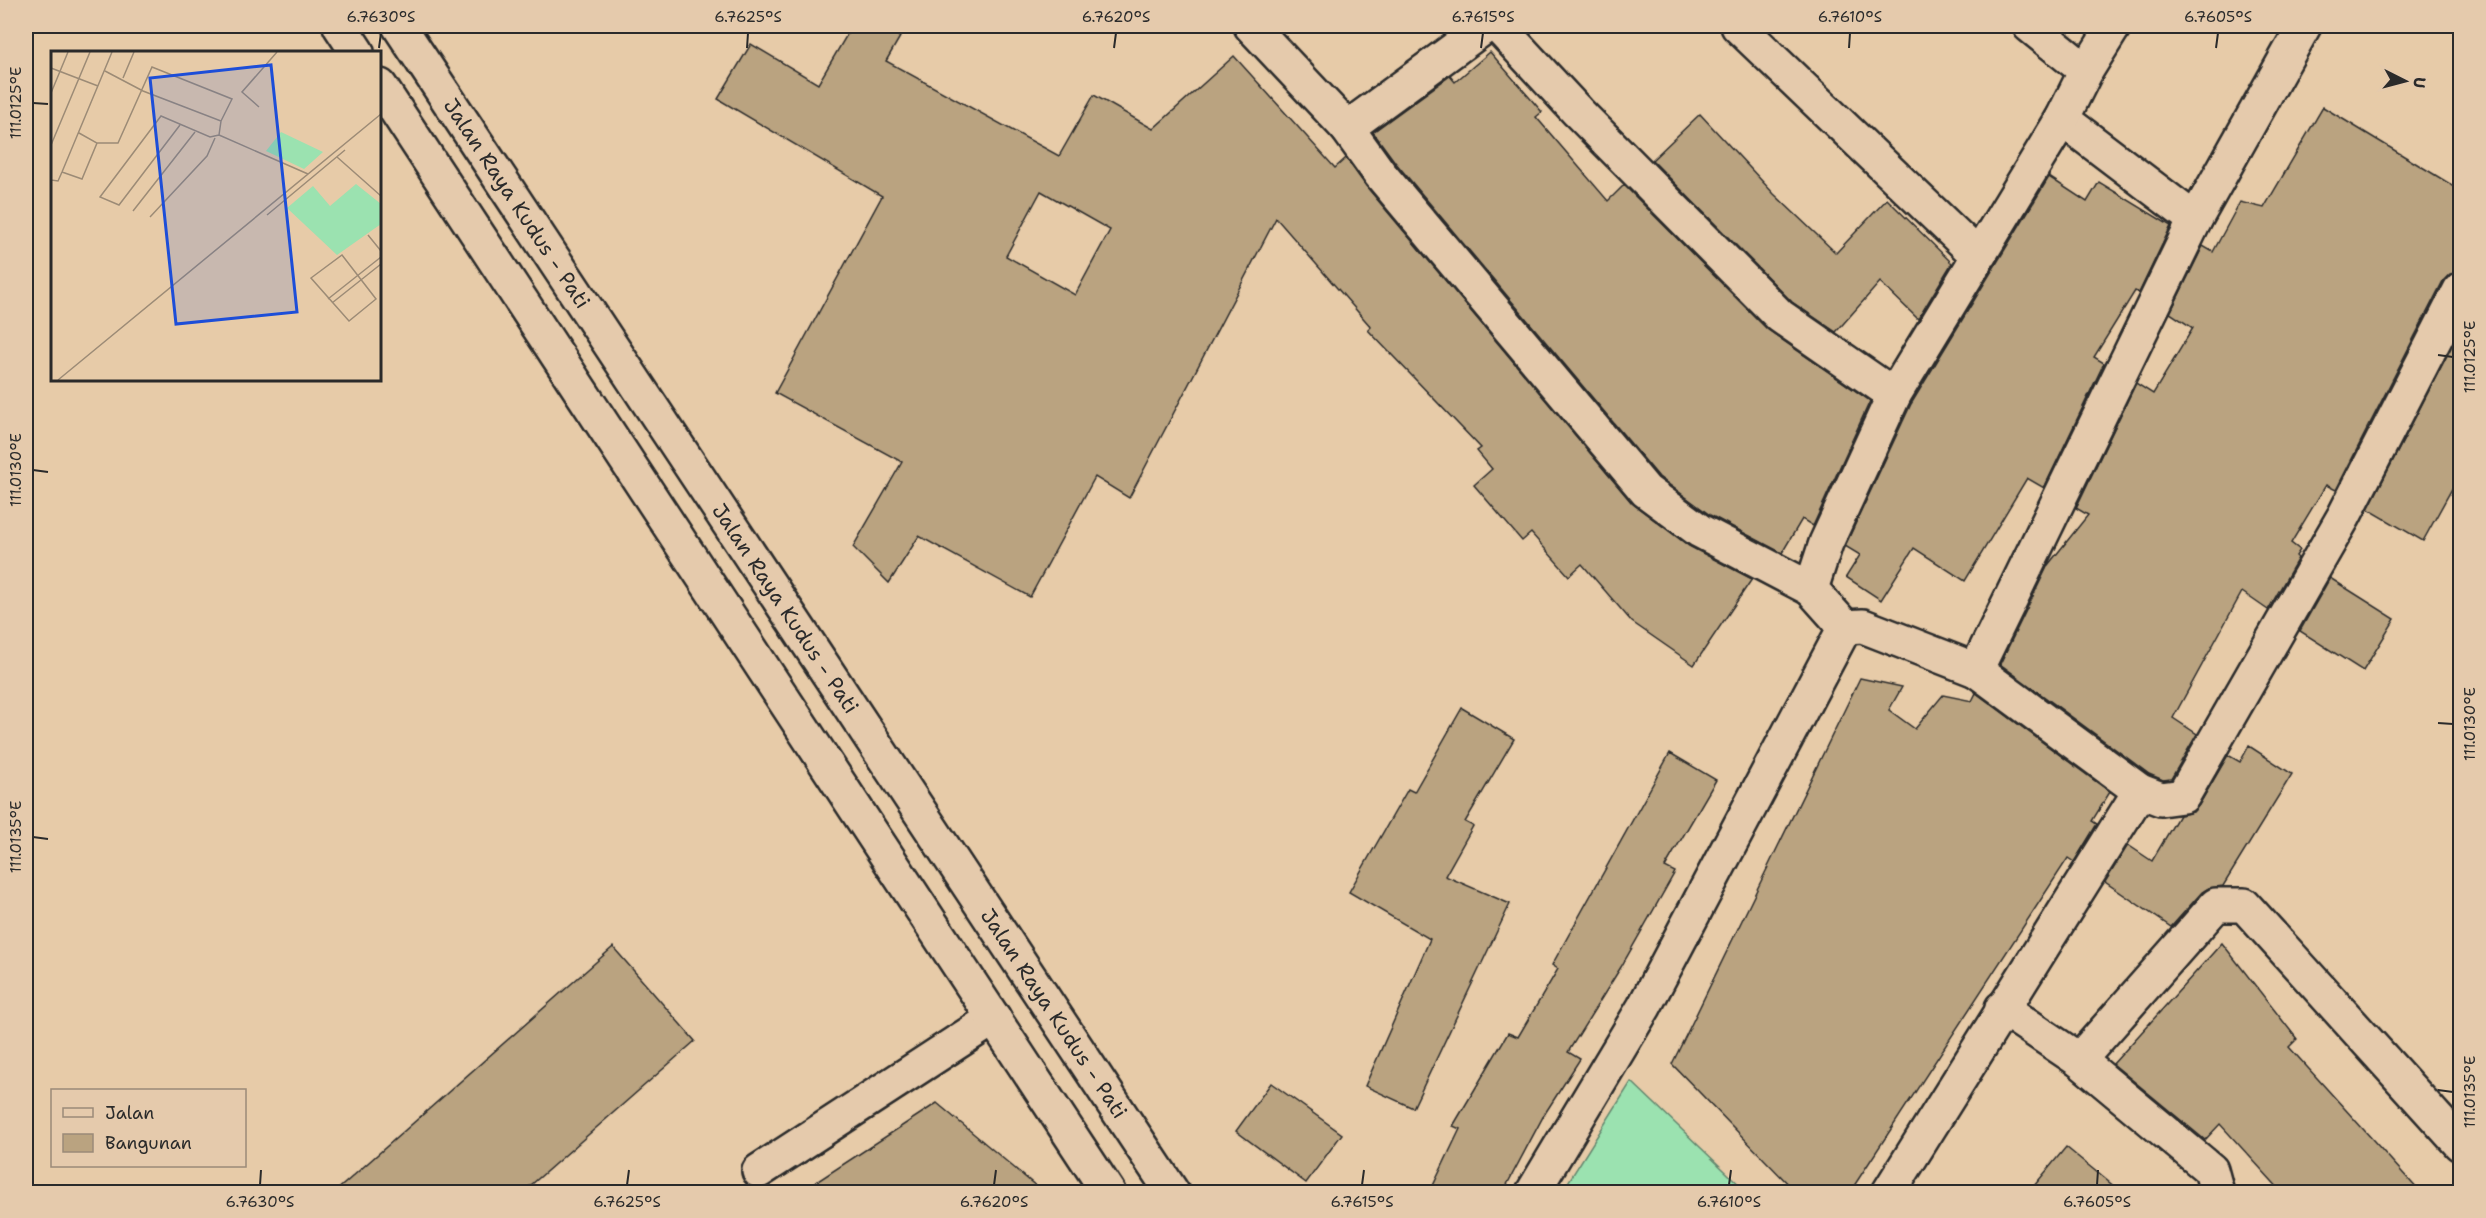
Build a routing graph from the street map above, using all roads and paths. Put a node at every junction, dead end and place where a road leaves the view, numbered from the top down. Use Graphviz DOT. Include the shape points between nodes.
graph roads {
  1 [pos="340,26"];
  2 [pos="399,26"];
  3 [pos="1251,26"];
  4 [pos="1486,26"];
  5 [pos="1498,26"];
  6 [pos="1738,26"];
  7 [pos="2030,26"];
  8 [pos="2114,26"];
  9 [pos="2304,26"];
  10 [pos="356,51"];
  11 [pos="2086,71"];
  12 [pos="381,88"];
  13 [pos="2062,119"];
  14 [pos="1347,128"];
  15 [pos="2195,220"];
  16 [pos="1978,256"];
  17 [pos="2460,290"];
  18 [pos="1894,395"];
  19 [pos="1811,589"];
  20 [pos="1845,627"];
  21 [pos="1976,670"];
  22 [pos="2140,791"];
  23 [pos="2002,1008"];
  24 [pos="994,1018"];
  25 [pos="2079,1060"];
  26 [pos="2460,1144"];
  27 [pos="759,1171"];
  28 [pos="1108,1192"];
  29 [pos="1172,1192"];
  30 [pos="1533,1192"];
  31 [pos="1889,1192"];
  32 [pos="2217,1192"];
  1 -- 10 [label="street"];
  2 -- 29 [label="street, Jalan Raya Kudus - Pati"];
  3 -- 14 [label="street"];
  4 -- 14 [label="street"];
  5 -- 18 [label="street" via="1780,316"];
  6 -- 16 [label="street"];
  7 -- 11 [label="street"];
  8 -- 11 [label="street"];
  9 -- 15 [label="street"];
  11 -- 13 [label="street"];
  12 -- 24 [label="street"];
  13 -- 15 [label="street"];
  13 -- 16 [label="street"];
  14 -- 19 [label="street" via="1380,174 1646,491 1700,531"];
  15 -- 21 [label="street"];
  16 -- 18 [label="street"];
  17 -- 22 [label="street" via="2344,516 2183,796 2161,800"];
  18 -- 19 [label="street" via="1826,543"];
  19 -- 20 [label="street"];
  20 -- 21 [label="street" via="1863,626"];
  20 -- 30 [label="street" via="1644,1007"];
  21 -- 22 [label="street"];
  22 -- 23 [label="street"];
  23 -- 25 [label="street"];
  23 -- 31 [label="street"];
  24 -- 27 [label="street"];
  24 -- 28 [label="street"];
  25 -- 26 [label="street" via="2216,905 2244,905"];
  25 -- 32 [label="street" via="2211,1170"];
}
